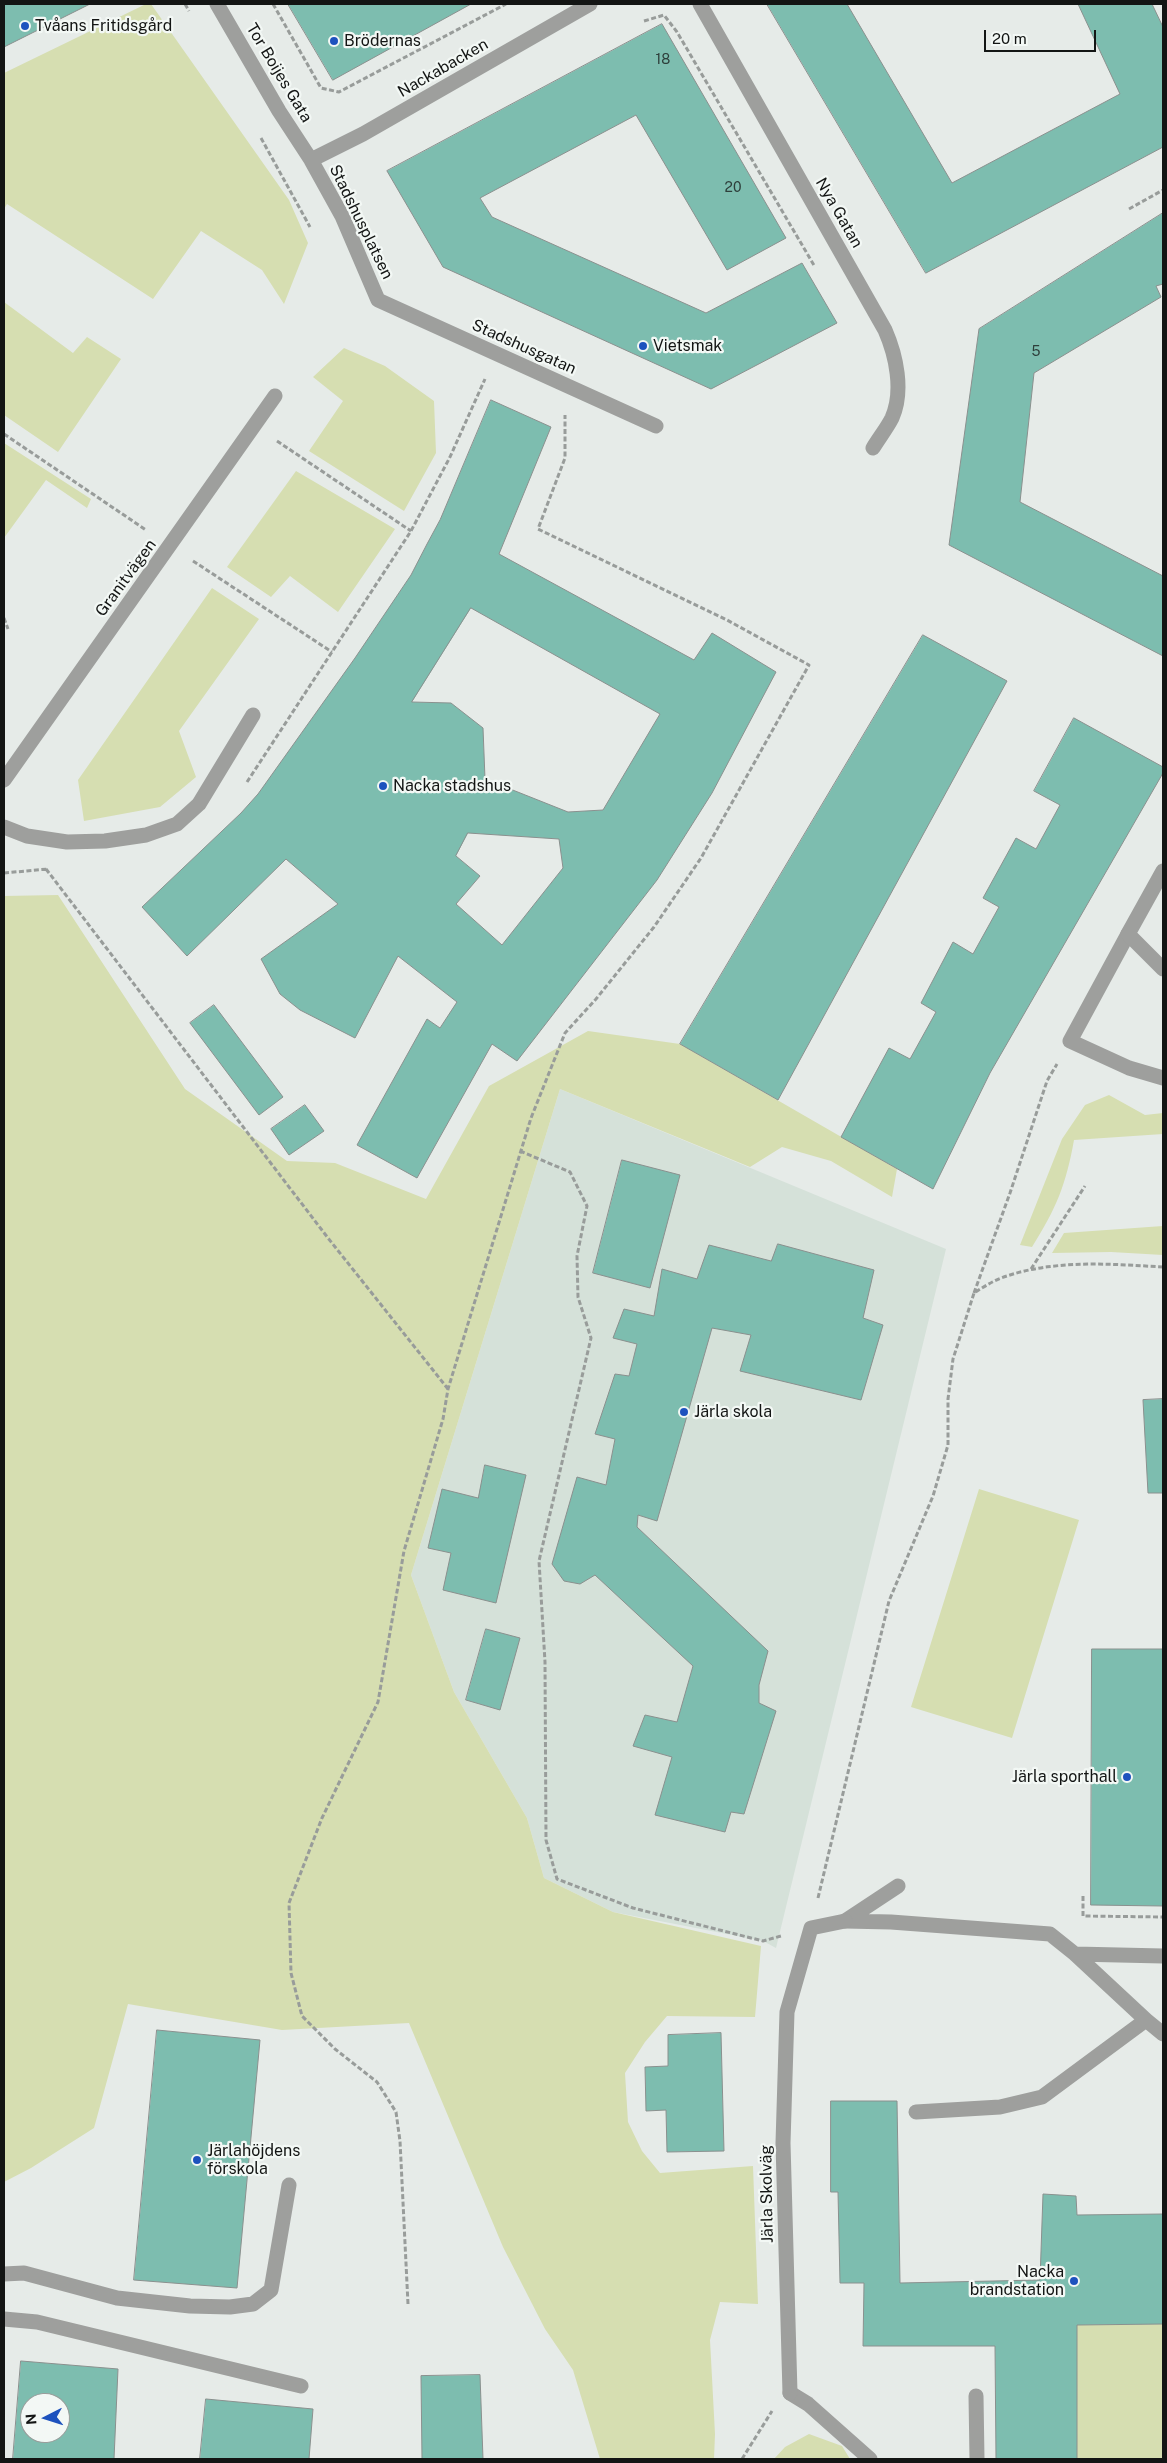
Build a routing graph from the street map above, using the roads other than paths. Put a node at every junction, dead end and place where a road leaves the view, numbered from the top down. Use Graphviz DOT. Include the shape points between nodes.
graph roads {
  1 [pos="217,4"];
  2 [pos="590,4"];
  3 [pos="700,4"];
  4 [pos="311,160"];
  5 [pos="378,300"];
  6 [pos="275,396"];
  7 [pos="656,426"];
  8 [pos="873,448"];
  9 [pos="253,715"];
  10 [pos="4,780"];
  11 [pos="4,827"];
  12 [pos="1163,871"];
  13 [pos="1128,934"];
  14 [pos="1163,969"];
  15 [pos="1163,1078"];
  16 [pos="898,1886"];
  17 [pos="845,1920"];
  18 [pos="1075,1954"];
  19 [pos="1163,1956"];
  20 [pos="1146,2020"];
  21 [pos="1163,2034"];
  22 [pos="916,2112"];
  23 [pos="289,2185"];
  24 [pos="4,2274"];
  25 [pos="4,2319"];
  26 [pos="301,2386"];
  27 [pos="976,2396"];
  28 [pos="870,2459"];
  29 [pos="977,2459"];
  1 -- 4 [label="street, Tor Boijes Gata"];
  2 -- 4 [label="street, Nackabacken" via="363,134"];
  3 -- 8 [label="street, Nya Gatan" via="893,348 898,387 893,417"];
  4 -- 5 [label="street, Stadshusplatsen" via="342,216"];
  5 -- 7 [label="street, Stadshusgatan"];
  6 -- 10 [label="street, Granitvägen"];
  9 -- 11 [label="street" via="199,804 176,824 146,835 67,842 27,836"];
  12 -- 13 [label="street"];
  13 -- 14 [label="street"];
  13 -- 15 [label="street" via="1070,1041 1129,1068"];
  16 -- 17 [label="street"];
  17 -- 18 [label="street" via="1050,1934"];
  17 -- 28 [label="street, Järla Skolväg" via="811,1928 787,2012 783,2143 790,2393 808,2404"];
  18 -- 19 [label="street"];
  18 -- 20 [label="street"];
  20 -- 21 [label="street"];
  20 -- 22 [label="street" via="1042,2097 1000,2107"];
  23 -- 24 [label="street" via="272,2290 253,2304 190,2306 117,2298 24,2273"];
  25 -- 26 [label="street" via="37,2322"];
  27 -- 29 [label="street"];
}
